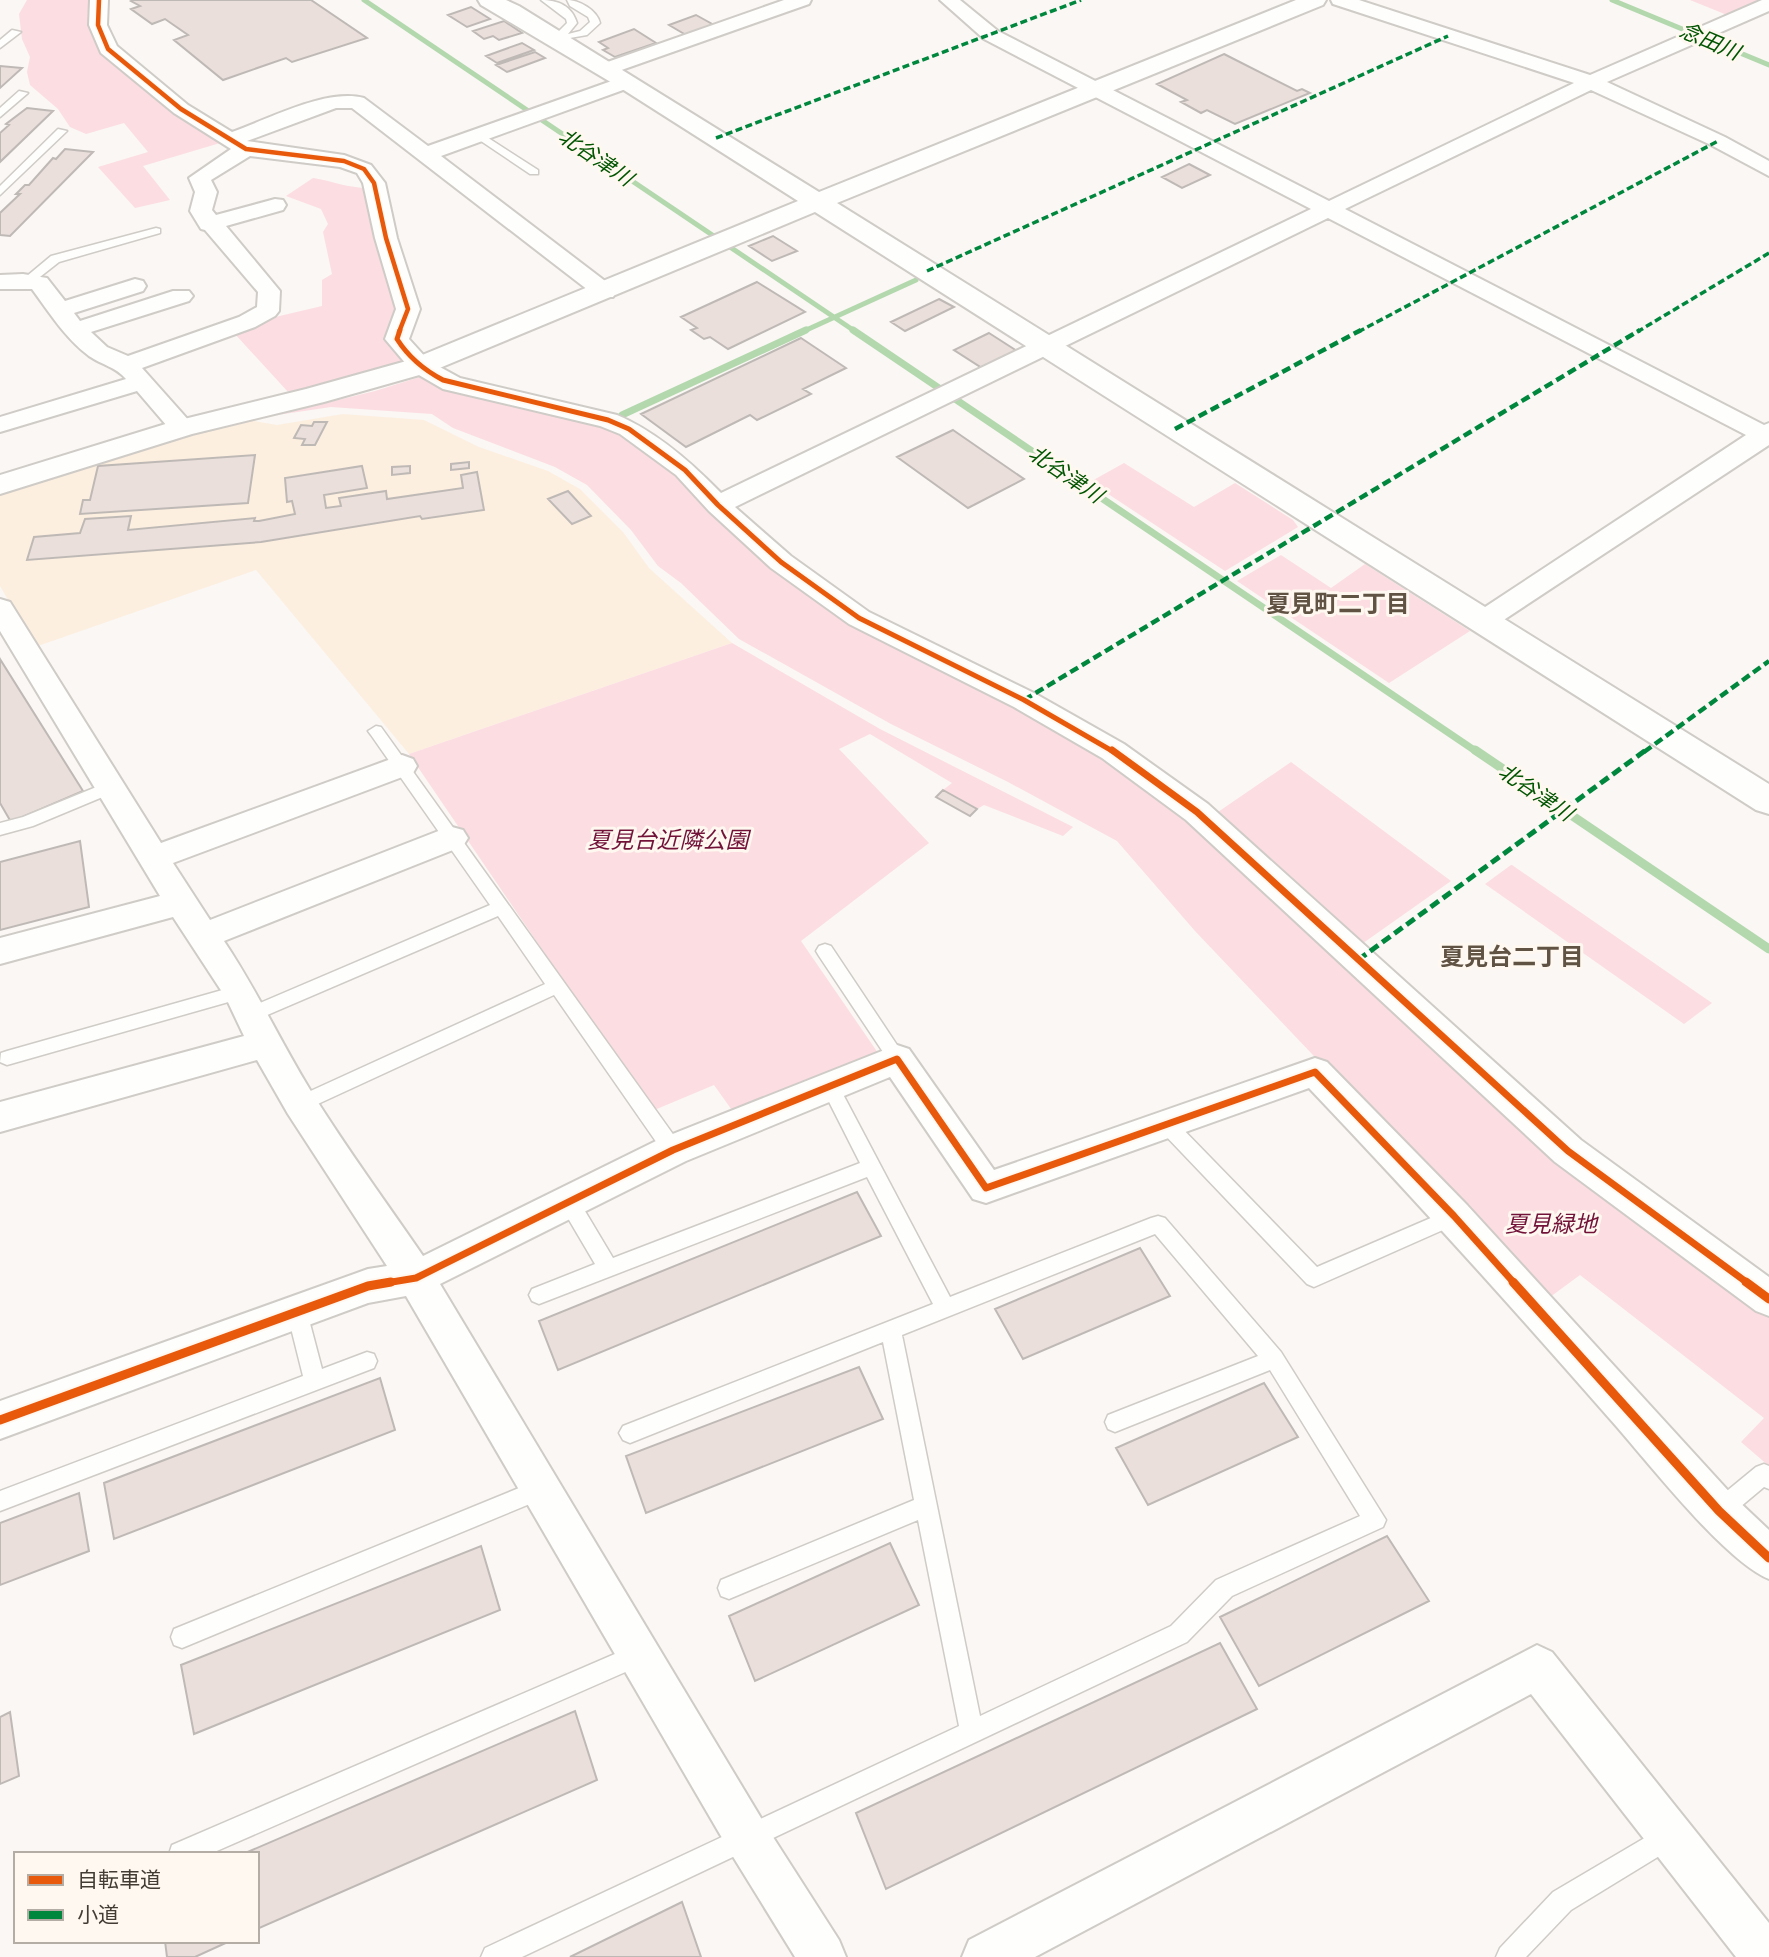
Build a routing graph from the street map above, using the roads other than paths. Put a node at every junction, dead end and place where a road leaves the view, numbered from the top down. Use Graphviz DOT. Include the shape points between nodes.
graph roads {
  1 [pos="99,0"];
  2 [pos="489,0"];
  3 [pos="546,0"];
  4 [pos="572,0"];
  5 [pos="802,0"];
  6 [pos="949,0"];
  7 [pos="1315,0"];
  8 [pos="1340,0"];
  9 [pos="1769,4"];
  10 [pos="16,32"];
  11 [pos="557,39"];
  12 [pos="0,46"];
  13 [pos="606,69"];
  14 [pos="627,82"];
  15 [pos="1591,82"];
  16 [pos="1093,88"];
  17 [pos="23,93"];
  18 [pos="0,114"];
  19 [pos="62,131"];
  20 [pos="479,135"];
  21 [pos="238,145"];
  22 [pos="424,155"];
  23 [pos="1769,170"];
  24 [pos="534,172"];
  25 [pos="0,192"];
  26 [pos="819,204"];
  27 [pos="275,205"];
  28 [pos="1326,210"];
  29 [pos="209,223"];
  30 [pos="156,231"];
  31 [pos="27,281"];
  32 [pos="0,282"];
  33 [pos="135,286"];
  34 [pos="606,292"];
  35 [pos="181,296"];
  36 [pos="59,310"];
  37 [pos="75,330"];
  38 [pos="1046,346"];
  39 [pos="420,366"];
  40 [pos="134,373"];
  41 [pos="0,425"];
  42 [pos="182,428"];
  43 [pos="1767,434"];
  44 [pos="0,485"];
  45 [pos="718,505"];
  46 [pos="4,619"];
  47 [pos="1483,621"];
  48 [pos="376,731"];
  49 [pos="402,766"];
  50 [pos="111,788"];
  51 [pos="1769,801"];
  52 [pos="0,829"];
  53 [pos="452,838"];
  54 [pos="154,858"];
  55 [pos="181,903"];
  56 [pos="502,907"];
  57 [pos="202,936"];
  58 [pos="0,951"];
  59 [pos="825,951"];
  60 [pos="557,986"];
  61 [pos="252,1017"];
  62 [pos="7,1058"];
  63 [pos="897,1059"];
  64 [pos="830,1086"];
  65 [pos="300,1104"];
  66 [pos="0,1117"];
  67 [pos="1168,1126"];
  68 [pos="673,1150"];
  69 [pos="872,1167"];
  70 [pos="569,1202"];
  71 [pos="1454,1216"];
  72 [pos="608,1268"];
  73 [pos="416,1279"];
  74 [pos="539,1295"];
  75 [pos="1769,1299"];
  76 [pos="945,1308"];
  77 [pos="297,1312"];
  78 [pos="891,1330"];
  79 [pos="1274,1359"];
  80 [pos="367,1361"];
  81 [pos="315,1381"];
  82 [pos="0,1420"];
  83 [pos="1115,1422"];
  84 [pos="630,1433"];
  85 [pos="1769,1479"];
  86 [pos="541,1489"];
  87 [pos="0,1501"];
  88 [pos="926,1506"];
  89 [pos="1719,1511"];
  90 [pos="1769,1558"];
  91 [pos="729,1588"];
  92 [pos="182,1637"];
  93 [pos="638,1655"];
  94 [pos="972,1732"];
  95 [pos="1670,1835"];
  96 [pos="748,1839"];
  97 [pos="186,1852"];
  98 [pos="494,1957"];
  99 [pos="822,1957"];
  100 [pos="986,1957"];
  101 [pos="1509,1957"];
  102 [pos="1766,1957"];
  1 -- 21 [label="street" via="98,25 108,49 181,108"];
  2 -- 11 [label="street"];
  3 -- 11 [label="lane" via="572,19"];
  4 -- 11 [label="lane" via="593,15 595,23 583,33"];
  5 -- 13 [label="street"];
  6 -- 16 [label="street" via="991,35"];
  7 -- 16 [label="street"];
  8 -- 15 [label="street"];
  9 -- 15 [label="street"];
  10 -- 12 [label="lane"];
  11 -- 13 [label="street"];
  13 -- 14 [label="street"];
  14 -- 20 [label="street"];
  14 -- 26 [label="street"];
  15 -- 23 [label="street"];
  15 -- 28 [label="street"];
  16 -- 26 [label="street"];
  16 -- 28 [label="street"];
  17 -- 18 [label="lane"];
  19 -- 25 [label="lane"];
  20 -- 22 [label="street"];
  20 -- 24 [label="lane"];
  21 -- 22 [label="street" via="345,101 357,102"];
  21 -- 29 [label="street" via="200,178 206,192 201,211"];
  21 -- 39 [label="street" via="344,161 364,169 374,183 408,309 397,339"];
  22 -- 34 [label="street"];
  26 -- 34 [label="street"];
  26 -- 38 [label="street"];
  27 -- 29 [label="street"];
  28 -- 38 [label="street"];
  28 -- 43 [label="street"];
  29 -- 40 [label="street" via="269,291 267,311"];
  30 -- 31 [label="lane" via="55,259"];
  31 -- 32 [label="street"];
  31 -- 36 [label="street" via="39,284"];
  33 -- 36 [label="street"];
  34 -- 39 [label="street"];
  35 -- 37 [label="street"];
  36 -- 37 [label="street"];
  37 -- 40 [label="street" via="99,352"];
  38 -- 45 [label="street"];
  38 -- 47 [label="street"];
  39 -- 42 [label="street"];
  39 -- 45 [label="street" via="430,376 452,384 608,420 629,429 685,470"];
  40 -- 41 [label="street"];
  40 -- 42 [label="street"];
  42 -- 44 [label="street"];
  43 -- 47 [label="street"];
  45 -- 75 [label="street" via="781,562 859,618 1024,699 1113,751 1197,812 1569,1151"];
  46 -- 50 [label="street"];
  47 -- 51 [label="street"];
  48 -- 49 [label="lane"];
  49 -- 53 [label="lane"];
  49 -- 54 [label="street"];
  50 -- 52 [label="lane"];
  50 -- 54 [label="street"];
  53 -- 56 [label="lane"];
  53 -- 57 [label="street"];
  54 -- 55 [label="street"];
  55 -- 57 [label="street"];
  55 -- 58 [label="street"];
  56 -- 60 [label="lane"];
  56 -- 61 [label="lane"];
  57 -- 61 [label="street"];
  59 -- 63 [label="lane"];
  60 -- 65 [label="lane"];
  60 -- 68 [label="lane"];
  61 -- 62 [label="lane"];
  61 -- 65 [label="street"];
  61 -- 66 [label="street"];
  63 -- 64 [label="street"];
  63 -- 67 [label="street" via="986,1188"];
  64 -- 68 [label="street"];
  64 -- 69 [label="lane"];
  65 -- 73 [label="street"];
  67 -- 71 [label="street" via="1315,1072"];
  67 -- 71 [label="lane" via="1314,1278"];
  68 -- 70 [label="street"];
  69 -- 72 [label="lane"];
  69 -- 76 [label="lane"];
  70 -- 72 [label="lane"];
  70 -- 73 [label="street"];
  71 -- 89 [label="street"];
  72 -- 74 [label="lane"];
  73 -- 77 [label="street" via="368,1286"];
  73 -- 86 [label="street"];
  76 -- 78 [label="lane"];
  76 -- 79 [label="lane" via="1158,1224"];
  77 -- 81 [label="lane"];
  77 -- 82 [label="street"];
  78 -- 84 [label="lane"];
  78 -- 88 [label="lane"];
  79 -- 83 [label="lane"];
  79 -- 94 [label="lane" via="1375,1520 1224,1588 1179,1634"];
  80 -- 81 [label="lane"];
  81 -- 87 [label="lane"];
  85 -- 89 [label="lane" via="1764,1474"];
  86 -- 92 [label="lane"];
  86 -- 93 [label="street"];
  88 -- 91 [label="lane"];
  88 -- 94 [label="lane"];
  89 -- 90 [label="street"];
  93 -- 96 [label="street"];
  93 -- 97 [label="lane"];
  94 -- 96 [label="lane"];
  95 -- 100 [label="street" via="1537,1667"];
  95 -- 101 [label="lane" via="1562,1901"];
  95 -- 102 [label="street"];
  96 -- 98 [label="lane"];
  96 -- 99 [label="street"];
}
